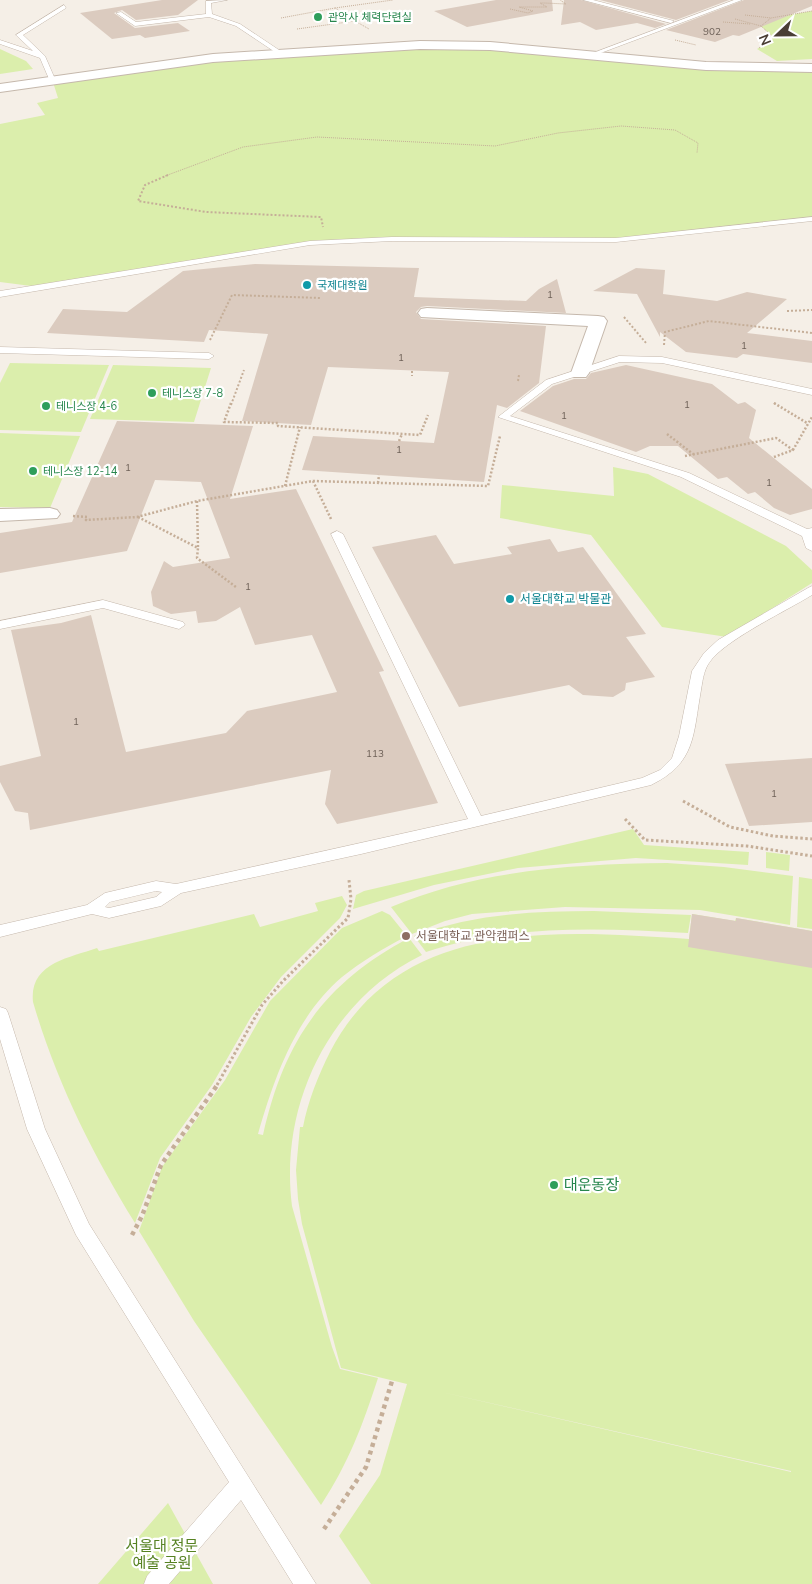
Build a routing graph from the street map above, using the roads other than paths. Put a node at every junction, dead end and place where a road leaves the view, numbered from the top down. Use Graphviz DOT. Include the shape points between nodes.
graph roads {
  1 [pos="224,0"];
  2 [pos="586,0"];
  3 [pos="727,0"];
  4 [pos="739,0"];
  5 [pos="64,7"];
  6 [pos="119,13"];
  7 [pos="209,15"];
  8 [pos="671,21"];
  9 [pos="0,42"];
  10 [pos="529,50"];
  11 [pos="280,53"];
  12 [pos="573,54"];
  13 [pos="43,57"];
  14 [pos="603,57"];
  15 [pos="659,62"];
  16 [pos="810,67"];
  17 [pos="52,79"];
  18 [pos="0,88"];
  19 [pos="812,219"];
  20 [pos="0,294"];
  21 [pos="427,313"];
  22 [pos="0,350"];
  23 [pos="209,356"];
  24 [pos="580,372"];
  25 [pos="812,392"];
  26 [pos="0,514"];
  27 [pos="50,514"];
  28 [pos="810,532"];
  29 [pos="337,534"];
  30 [pos="812,548"];
  31 [pos="812,590"];
  32 [pos="180,624"];
  33 [pos="0,625"];
  34 [pos="476,821"];
  35 [pos="176,889"];
  36 [pos="0,932"];
  37 [pos="0,1013"];
  38 [pos="242,1483"];
  39 [pos="155,1584"];
  40 [pos="305,1584"];
  1 -- 7 [label="lane" via="208,2"];
  2 -- 8 [label="lane"];
  3 -- 8 [label="lane"];
  4 -- 12 [label="lane" via="648,34"];
  5 -- 13 [label="lane" via="19,35"];
  6 -- 7 [label="lane" via="135,24"];
  7 -- 11 [label="lane" via="238,25"];
  8 -- 12 [label="lane"];
  9 -- 13 [label="lane"];
  10 -- 11 [label="lane" via="454,44"];
  10 -- 12 [label="street"];
  11 -- 17 [label="lane" via="204,59"];
  12 -- 14 [label="lane"];
  13 -- 17 [label="lane"];
  14 -- 15 [label="street"];
  15 -- 16 [label="lane"];
  17 -- 18 [label="lane"];
  19 -- 20 [label="lane" via="616,240 392,239 326,242"];
  21 -- 24 [label="street" via="598,320"];
  22 -- 23 [label="lane"];
  24 -- 25 [label="lane" via="619,359 662,360"];
  24 -- 28 [label="lane" via="549,382 503,417 685,475"];
  26 -- 27 [label="street"];
  28 -- 30 [label="lane" via="808,540"];
  29 -- 34 [label="lane"];
  31 -- 34 [label="lane" via="722,644 708,656 698,671 686,736 678,760 665,773 646,782"];
  32 -- 33 [label="lane" via="103,604"];
  34 -- 35 [label="lane"];
  35 -- 36 [label="lane" via="162,901 109,913 92,909"];
  37 -- 38 [label="lane" via="36,1129 82,1229"];
  38 -- 39 [label="lane"];
  38 -- 40 [label="lane"];
}
